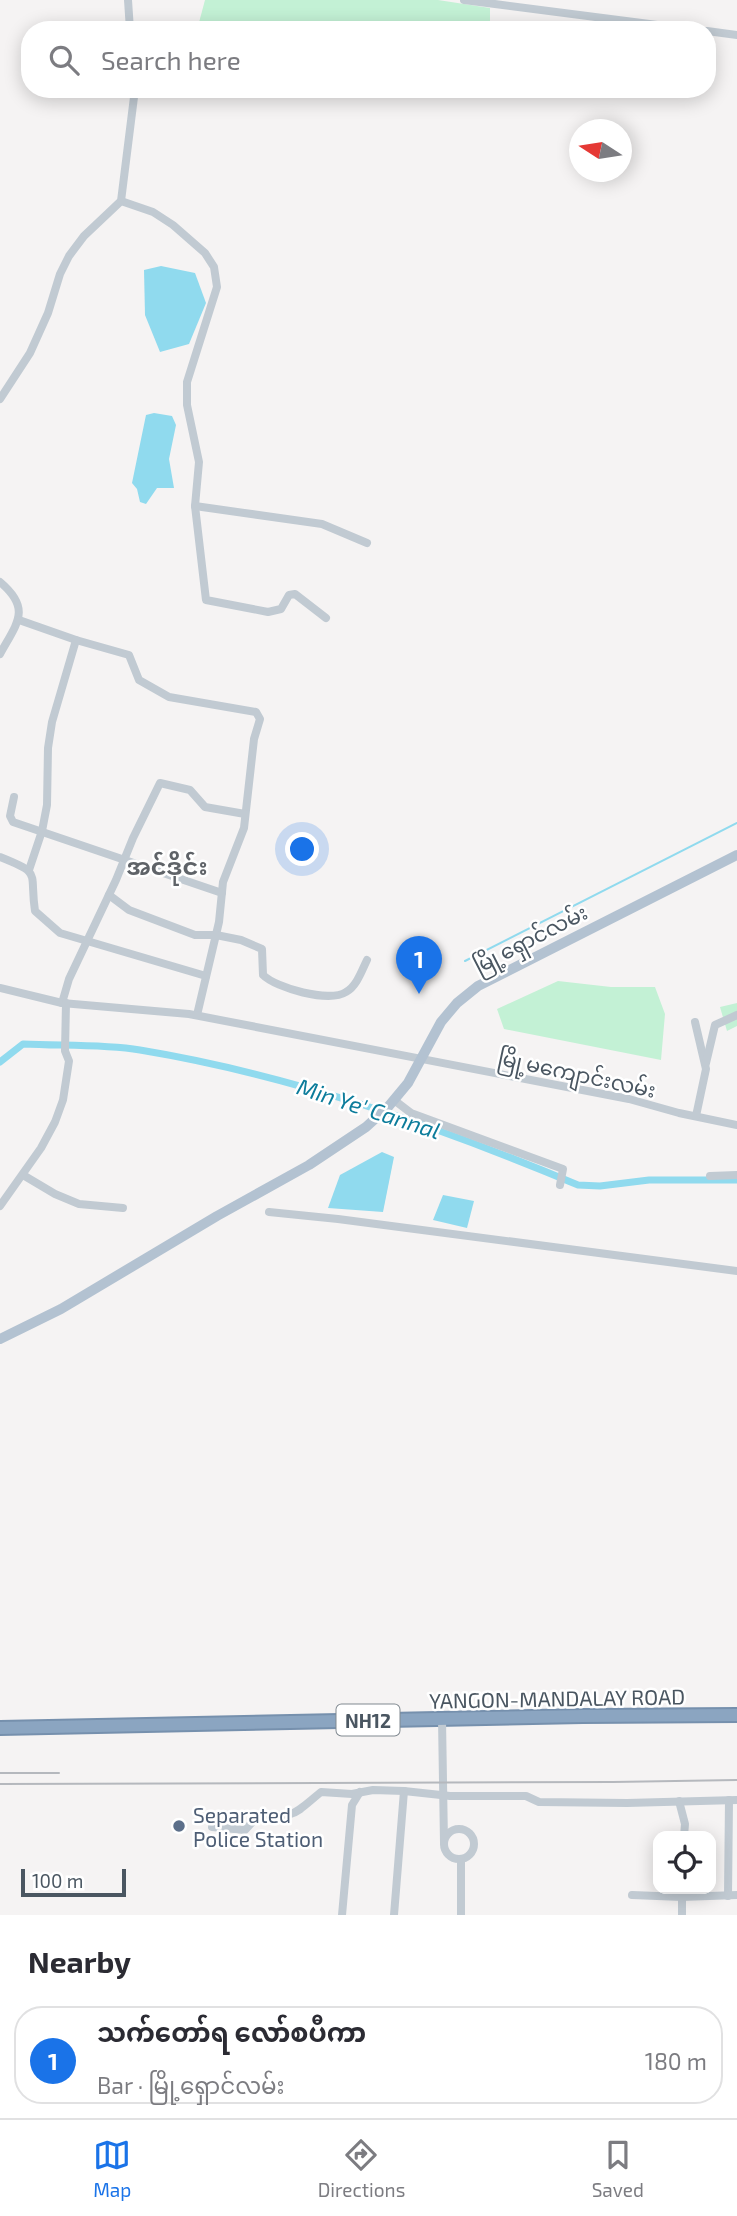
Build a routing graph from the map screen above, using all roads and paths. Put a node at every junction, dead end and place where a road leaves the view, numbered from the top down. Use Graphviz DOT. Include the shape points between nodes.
graph roads {
  1 [pos="128,0"];
  2 [pos="464,0"];
  3 [pos="502,3"];
  4 [pos="129,21"];
  5 [pos="633,21"];
  6 [pos="716,32"];
  7 [pos="737,36"];
  8 [pos="134,98"];
  9 [pos="121,201"];
  10 [pos="0,399"];
  11 [pos="195,506"];
  12 [pos="367,544"];
  13 [pos="0,582"];
  14 [pos="326,618"];
  15 [pos="19,620"];
  16 [pos="76,640"];
  17 [pos="0,654"];
  18 [pos="14,797"];
  19 [pos="245,814"];
  20 [pos="42,831"];
  21 [pos="737,855"];
  22 [pos="0,857"];
  23 [pos="124,860"];
  24 [pos="29,870"];
  25 [pos="222,893"];
  26 [pos="109,895"];
  27 [pos="216,935"];
  28 [pos="86,941"];
  29 [pos="367,960"];
  30 [pos="206,976"];
  31 [pos="0,988"];
  32 [pos="64,1003"];
  33 [pos="197,1015"];
  34 [pos="737,1015"];
  35 [pos="695,1022"];
  36 [pos="422,1060"];
  37 [pos="706,1069"];
  38 [pos="391,1104"];
  39 [pos="696,1116"];
  40 [pos="737,1125"];
  41 [pos="23,1175"];
  42 [pos="737,1175"];
  43 [pos="710,1176"];
  44 [pos="560,1185"];
  45 [pos="0,1206"];
  46 [pos="123,1208"];
  47 [pos="268,1212"];
  48 [pos="737,1271"];
  49 [pos="0,1339"];
  50 [pos="737,1715"];
  51 [pos="442,1719"];
  52 [pos="0,1728"];
  53 [pos="404,1791"];
  54 [pos="360,1792"];
  55 [pos="444,1795"];
  56 [pos="733,1800"];
  57 [pos="679,1801"];
  58 [pos="212,1827"];
  59 [pos="684,1831"];
  60 [pos="444,1843"];
  61 [pos="461,1859"];
  62 [pos="657,1894"];
  63 [pos="682,1894"];
  64 [pos="699,1894"];
  65 [pos="632,1895"];
  66 [pos="732,1896"];
  67 [pos="342,1915"];
  68 [pos="394,1915"];
  69 [pos="461,1915"];
  70 [pos="682,1915"];
  1 -- 4 [label="street"];
  2 -- 3 [label="street"];
  3 -- 5 [label="street"];
  6 -- 7 [label="street"];
  8 -- 9 [label="street"];
  9 -- 10 [label="street" via="69,256 30,353"];
  9 -- 11 [label="street" via="173,225 214,267 217,287 187,382 199,462"];
  11 -- 12 [label="street" via="322,524"];
  11 -- 14 [label="street" via="206,600 268,612 281,609 289,595 295,594"];
  13 -- 15 [label="street" via="19,603"];
  15 -- 16 [label="street"];
  15 -- 17 [label="street"];
  16 -- 19 [label="street" via="129,655 139,680 169,697 256,712 260,719"];
  16 -- 20 [label="street" via="52,722"];
  18 -- 20 [label="street" via="13,822"];
  19 -- 23 [label="street" via="205,807 190,790 160,783"];
  19 -- 25 [label="street"];
  20 -- 23 [label="street"];
  20 -- 24 [label="street"];
  21 -- 36 [label="main road, မြို့ရှောင်လမ်း" via="478,985 441,1022"];
  22 -- 24 [label="street"];
  23 -- 25 [label="street"];
  23 -- 26 [label="street"];
  24 -- 28 [label="street" via="34,911 60,933"];
  25 -- 27 [label="street"];
  26 -- 27 [label="street" via="155,921 195,935"];
  26 -- 28 [label="street"];
  27 -- 29 [label="street" via="262,949 263,975 268,980 321,996 347,992"];
  27 -- 30 [label="street"];
  28 -- 30 [label="street"];
  28 -- 32 [label="street"];
  30 -- 33 [label="street"];
  31 -- 32 [label="street, မြို့မကျောင်းလမ်း"];
  32 -- 33 [label="street, မြို့မကျောင်းလမ်း"];
  32 -- 41 [label="street" via="69,1061 59,1111"];
  33 -- 36 [label="street, မြို့မကျောင်းလမ်း"];
  34 -- 37 [label="street" via="715,1025"];
  35 -- 37 [label="street"];
  36 -- 38 [label="main road, မြို့ရှောင်လမ်း"];
  36 -- 39 [label="street, မြို့မကျောင်းလမ်း"];
  37 -- 39 [label="street"];
  38 -- 44 [label="street" via="563,1169"];
  38 -- 49 [label="main road, မြို့ရှောင်လမ်း" via="366,1127 309,1165 61,1309"];
  39 -- 40 [label="street, မြို့မကျောင်းလမ်း"];
  41 -- 45 [label="street"];
  41 -- 46 [label="street" via="79,1204"];
  42 -- 43 [label="street"];
  47 -- 48 [label="street"];
  50 -- 51 [label="highway, YANGON-MANDALAY ROAD / NH12"];
  51 -- 52 [label="highway, YANGON-MANDALAY ROAD / NH12"];
  51 -- 55 [label="street"];
  53 -- 54 [label="street"];
  53 -- 55 [label="street"];
  53 -- 68 [label="street"];
  54 -- 58 [label="street" via="321,1792 287,1817 260,1814 245,1830"];
  54 -- 67 [label="street" via="352,1805"];
  55 -- 57 [label="street" via="526,1796 539,1802"];
  55 -- 60 [label="street"];
  56 -- 57 [label="street"];
  56 -- 66 [label="street"];
  57 -- 59 [label="street"];
  60 -- 61 [label="street" via="450,1856"];
  60 -- 61 [label="street" via="450,1831 468,1831 474,1840 473,1850"];
  61 -- 69 [label="street"];
  62 -- 65 [label="street"];
  63 -- 70 [label="street"];
  64 -- 66 [label="street"];
}
